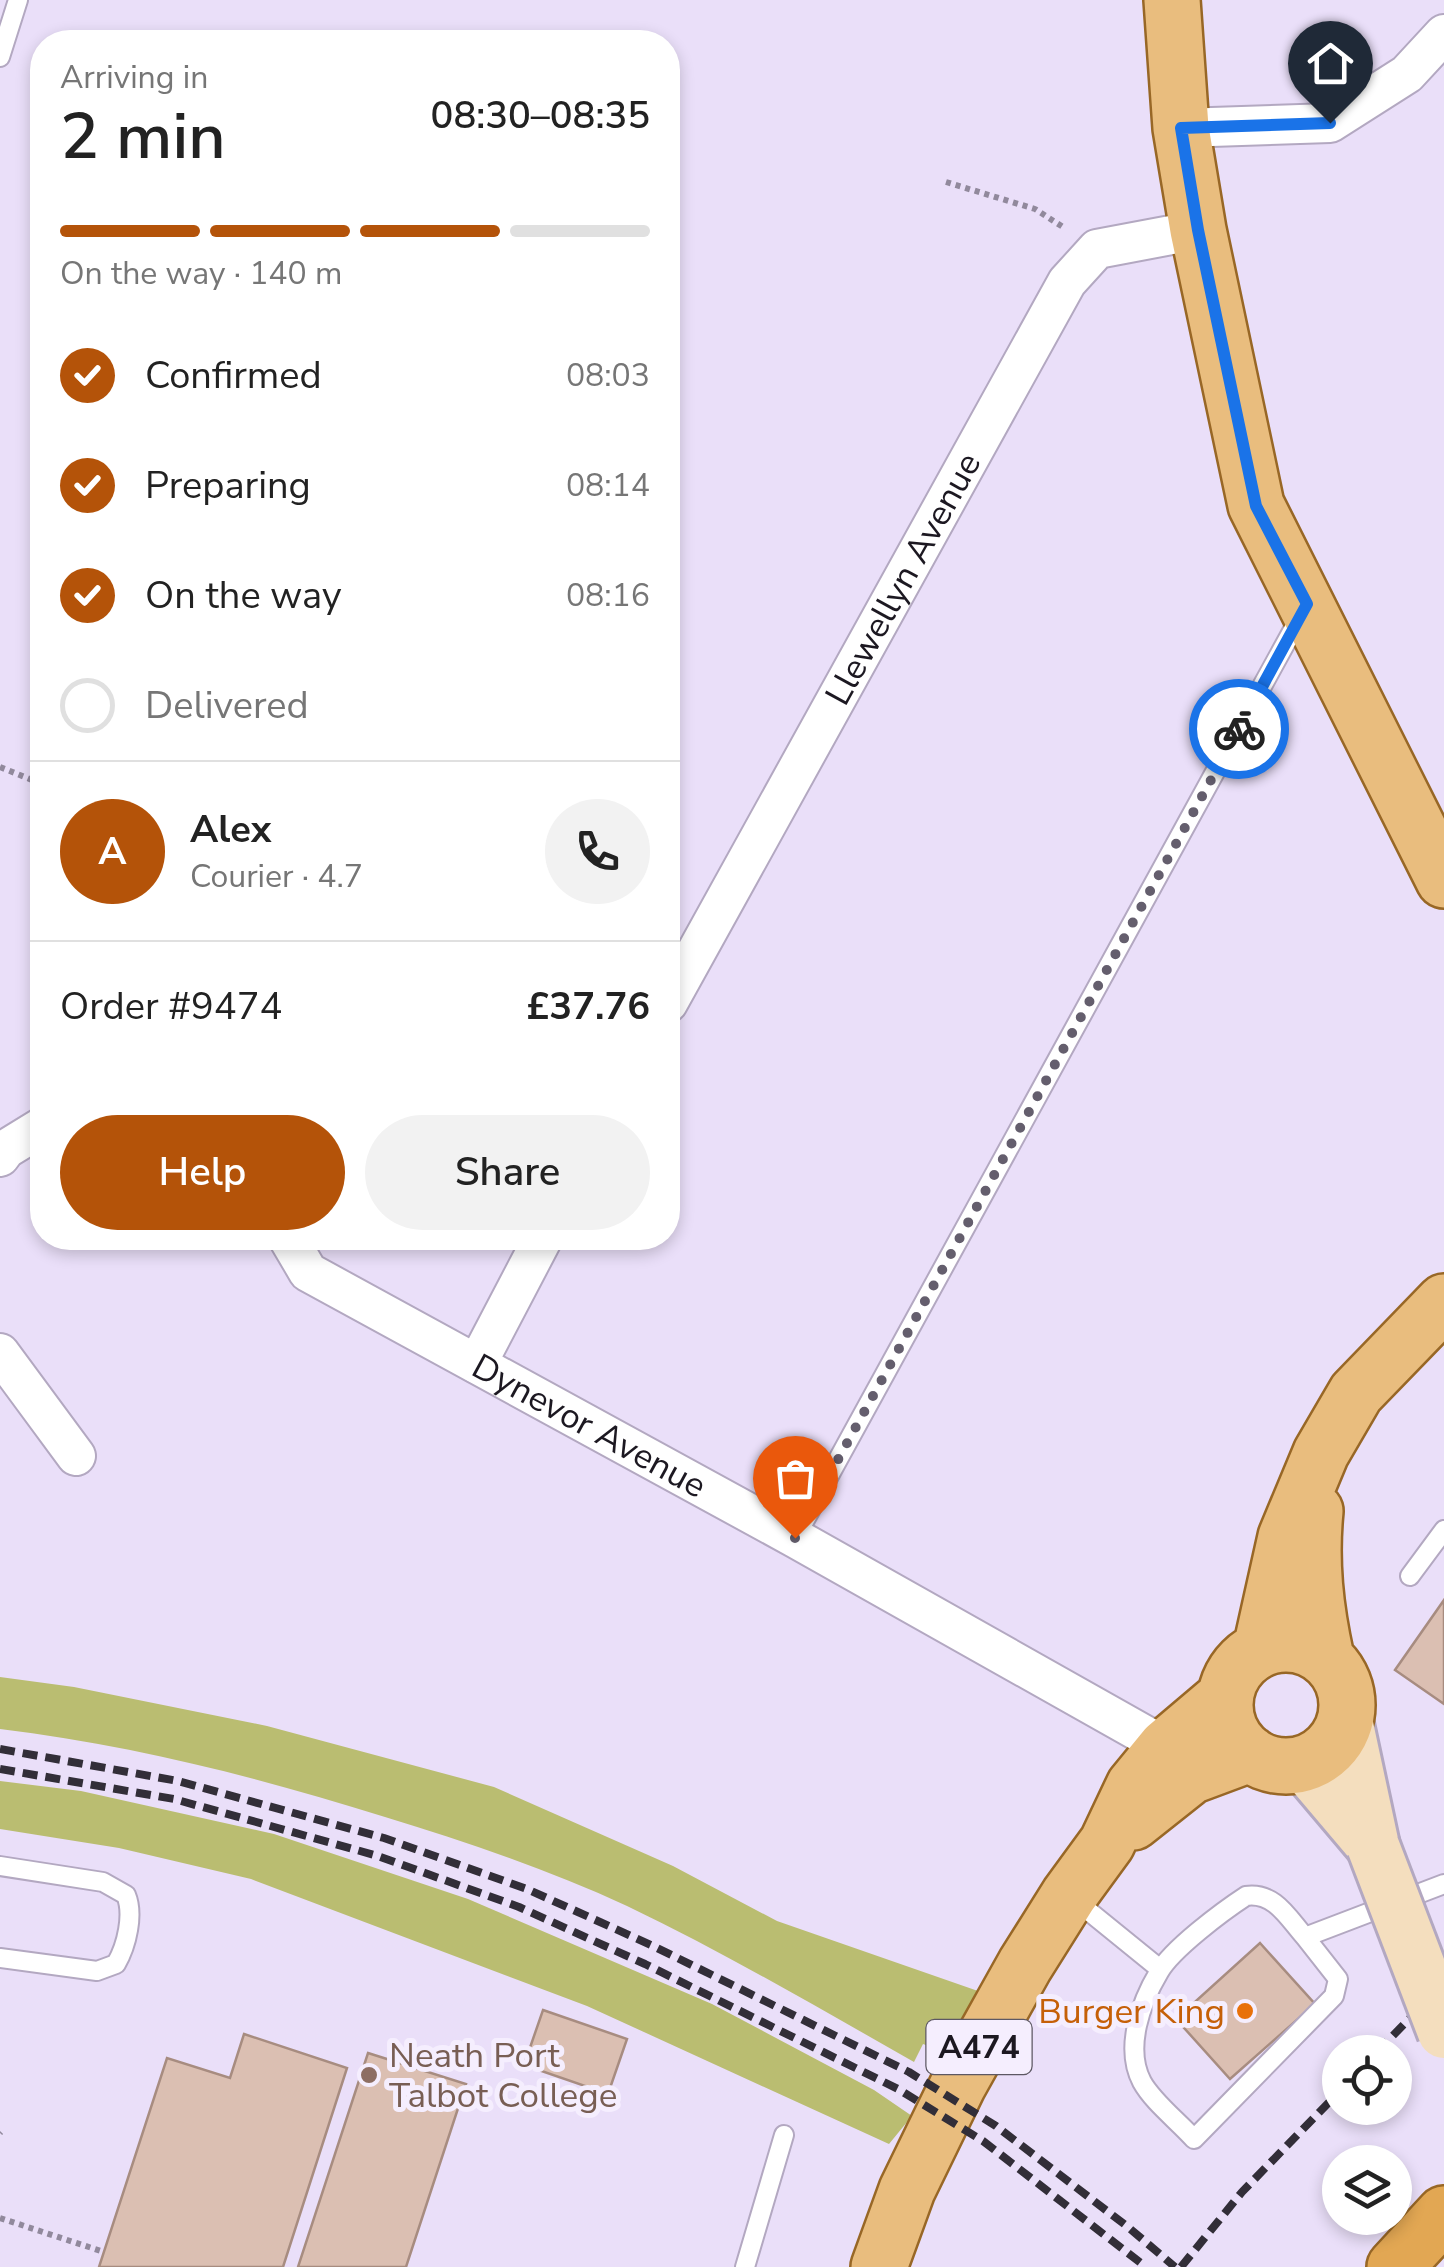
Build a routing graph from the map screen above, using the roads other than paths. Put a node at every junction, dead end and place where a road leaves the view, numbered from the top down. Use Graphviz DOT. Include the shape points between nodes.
graph roads {
  1 [pos="18,0"];
  2 [pos="1172,0"];
  3 [pos="1444,34"];
  4 [pos="0,57"];
  5 [pos="1181,128"];
  6 [pos="1198,230"];
  7 [pos="1307,604"];
  8 [pos="1444,880"];
  9 [pos="680,981"];
  10 [pos="30,1134"];
  11 [pos="0,1157"];
  12 [pos="295,1250"];
  13 [pos="537,1250"];
  14 [pos="1444,1302"];
  15 [pos="0,1353"];
  16 [pos="477,1364"];
  17 [pos="1321,1453"];
  18 [pos="76,1456"];
  19 [pos="1444,1530"];
  20 [pos="795,1538"];
  21 [pos="1410,1576"];
  22 [pos="1260,1649"];
  23 [pos="1326,1658"];
  24 [pos="1225,1697"];
  25 [pos="1346,1720"];
  26 [pos="1166,1747"];
  27 [pos="1250,1754"];
  28 [pos="1303,1763"];
  29 [pos="1107,1843"];
  30 [pos="1373,1846"];
  31 [pos="0,1866"];
  32 [pos="1442,1886"];
  33 [pos="1069,1894"];
  34 [pos="1305,1937"];
  35 [pos="0,1958"];
  36 [pos="1160,1969"];
  37 [pos="1444,2032"];
  38 [pos="784,2135"];
  39 [pos="1444,2214"];
  40 [pos="745,2267"];
  41 [pos="878,2267"];
  42 [pos="1395,2267"];
  1 -- 4 [label="lane"];
  2 -- 5 [label="main road"];
  3 -- 5 [label="street" via="1407,74 1330,123"];
  5 -- 6 [label="main road"];
  6 -- 7 [label="main road" via="1256,506"];
  6 -- 9 [label="street, Llewellyn Avenue" via="1097,248 1067,282"];
  7 -- 8 [label="main road"];
  7 -- 20 [label="lane"];
  10 -- 11 [label="street"];
  12 -- 16 [label="street, Dynevor Avenue" via="308,1272"];
  13 -- 16 [label="street"];
  14 -- 17 [label="main road" via="1356,1394"];
  15 -- 18 [label="street"];
  16 -- 20 [label="street, Dynevor Avenue"];
  17 -- 22 [label="main road" via="1286,1537"];
  17 -- 23 [label="main road" via="1310,1554"];
  19 -- 21 [label="lane"];
  20 -- 26 [label="street, Dynevor Avenue"];
  22 -- 23 [label="main road" via="1294,1644"];
  22 -- 24 [label="main road" via="1240,1664"];
  23 -- 25 [label="main road" via="1344,1686"];
  24 -- 26 [label="main road, A474"];
  24 -- 27 [label="main road" via="1230,1728"];
  25 -- 28 [label="main road" via="1337,1739"];
  25 -- 30 [label="main road"];
  26 -- 29 [label="main road, A474" via="1134,1786"];
  27 -- 28 [label="main road" via="1266,1763"];
  27 -- 29 [label="main road, A474" via="1191,1776"];
  28 -- 30 [label="main road"];
  29 -- 33 [label="main road, A474"];
  30 -- 37 [label="main road, bridge"];
  31 -- 35 [label="lane" via="103,1882 126,1894 130,1905 116,1964 97,1971"];
  32 -- 34 [label="lane"];
  33 -- 36 [label="lane"];
  33 -- 41 [label="main road, A474" via="958,2085"];
  34 -- 36 [label="lane" via="1276,1902 1246,1896"];
  34 -- 36 [label="lane" via="1338,1980 1334,1996 1194,2139 1143,2084 1136,2066 1133,2044"];
  38 -- 40 [label="lane"];
  39 -- 42 [label="highway"];
}
